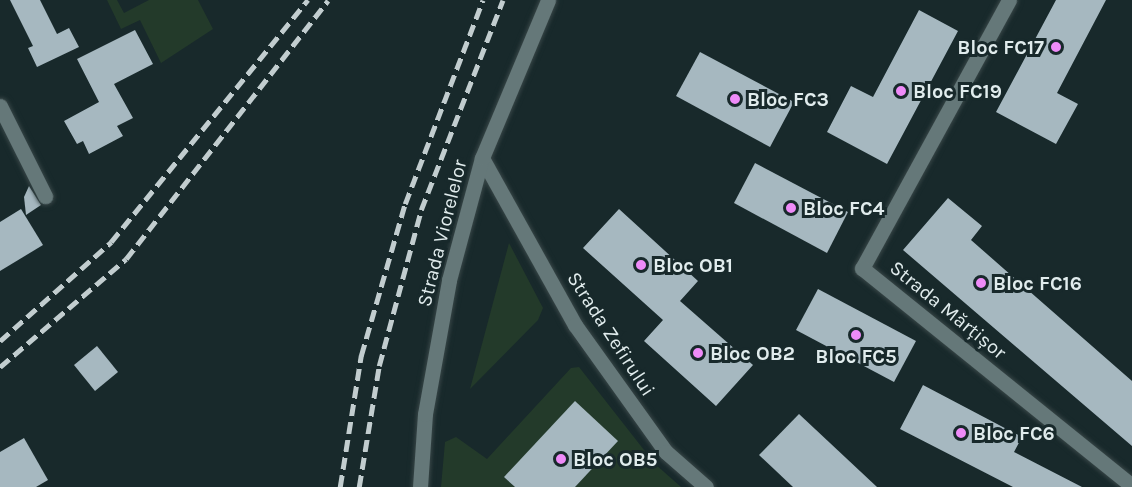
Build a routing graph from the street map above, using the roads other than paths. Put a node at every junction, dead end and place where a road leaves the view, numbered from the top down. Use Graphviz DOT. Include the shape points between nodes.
graph roads {
  1 [pos="548,0"];
  2 [pos="1009,0"];
  3 [pos="0,106"];
  4 [pos="482,158"];
  5 [pos="45,196"];
  6 [pos="1132,486"];
  7 [pos="420,487"];
  8 [pos="706,487"];
  1 -- 4 [label="street, Strada Viorelelor"];
  2 -- 6 [label="street, Strada Mărțișor" via="862,268"];
  3 -- 5 [label="street"];
  4 -- 7 [label="street, Strada Viorelelor" via="449,280 426,414"];
  4 -- 8 [label="street, Strada Zefirului" via="575,325 666,452"];
}
